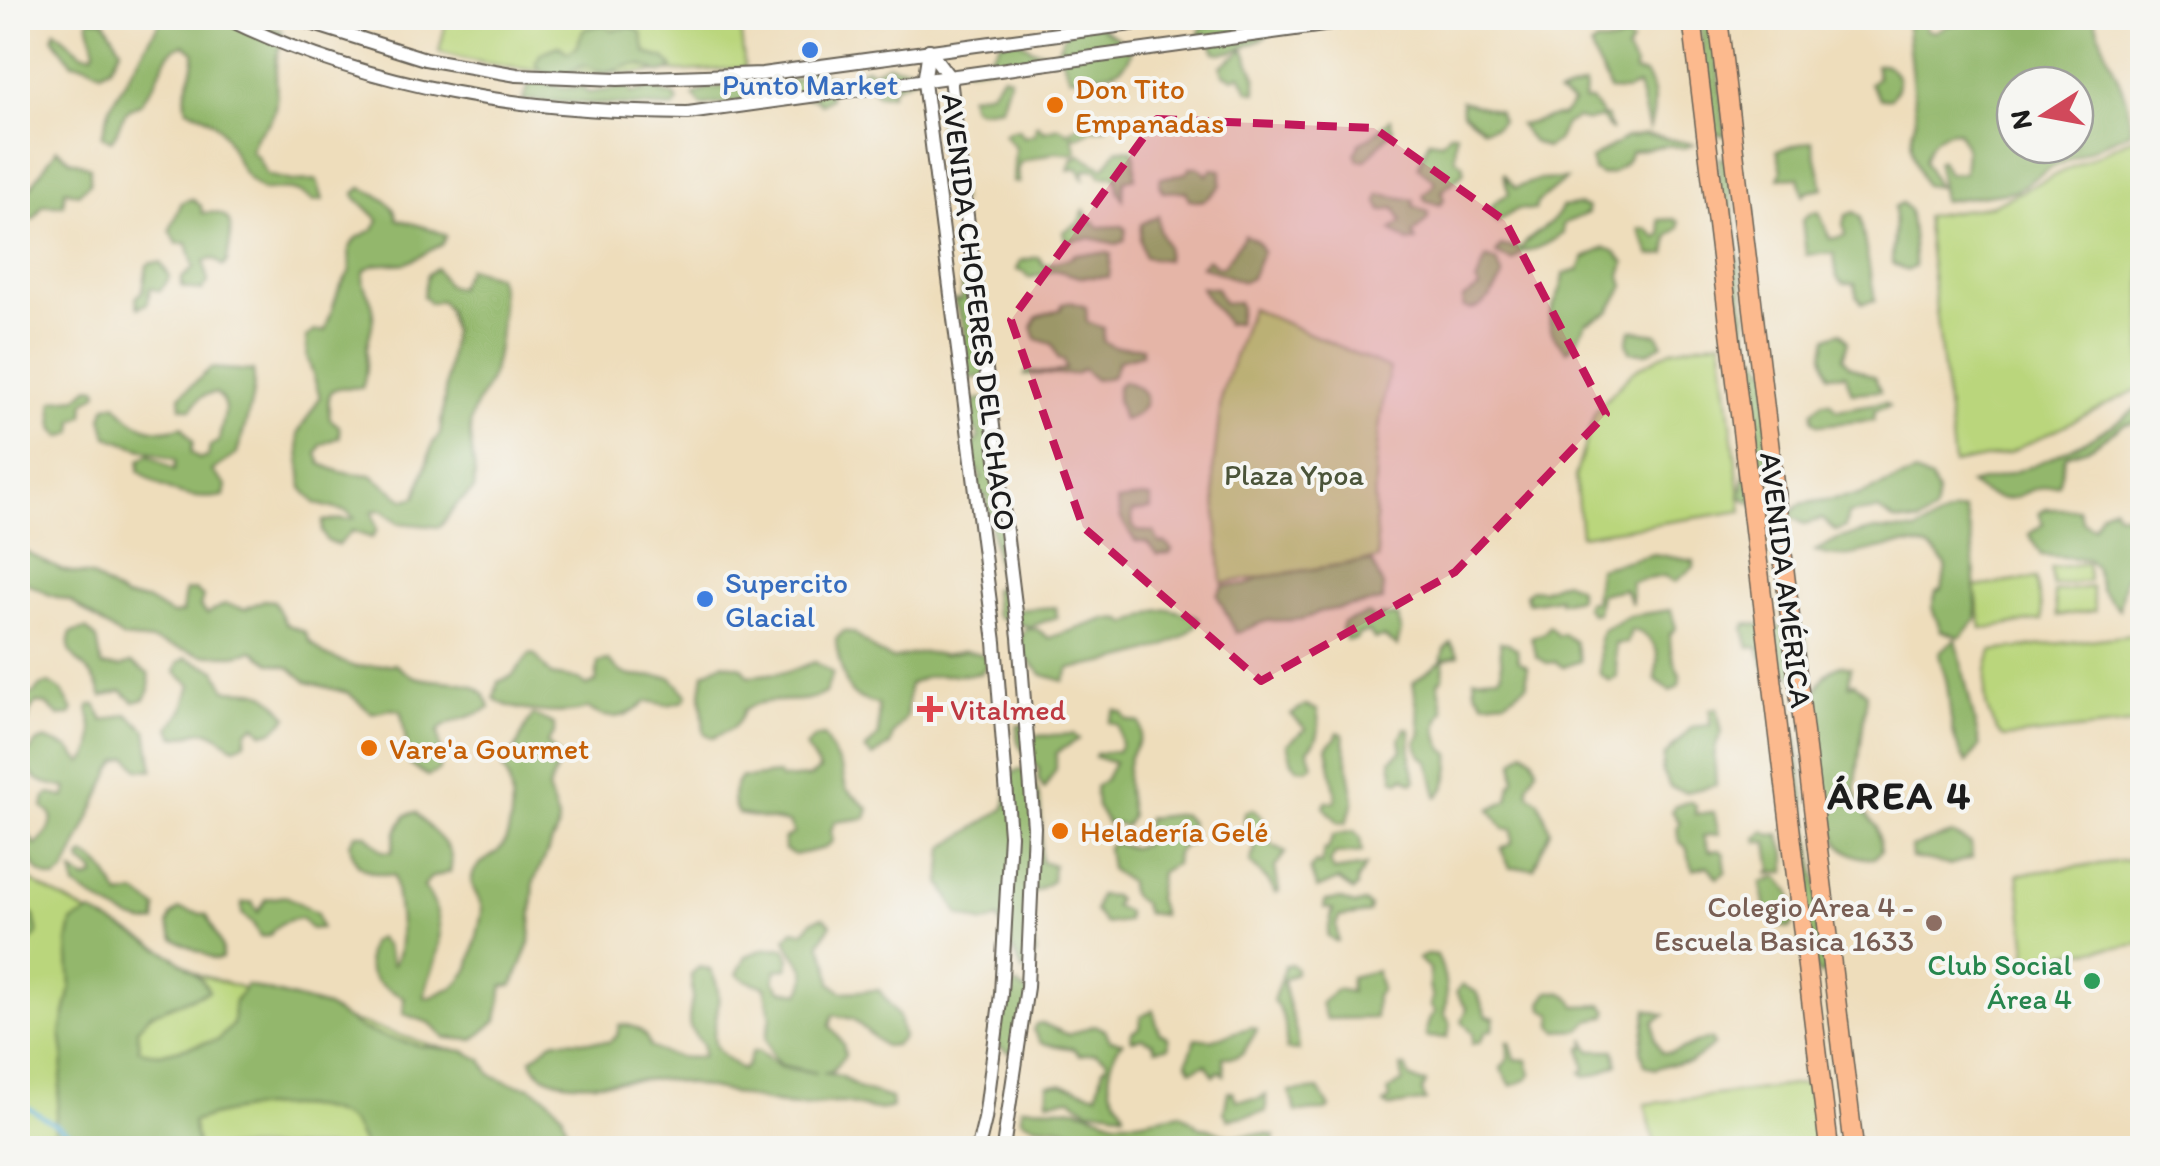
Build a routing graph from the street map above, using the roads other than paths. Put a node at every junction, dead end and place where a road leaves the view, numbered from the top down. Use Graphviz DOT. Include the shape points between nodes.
graph roads {
  1 [pos="226,18"];
  2 [pos="294,18"];
  3 [pos="1176,18"];
  4 [pos="1375,18"];
  5 [pos="1692,18"];
  6 [pos="1718,18"];
  7 [pos="929,50"];
  8 [pos="950,78"];
  9 [pos="924,82"];
  10 [pos="978,1148"];
  11 [pos="1003,1148"];
  12 [pos="1828,1148"];
  13 [pos="1854,1148"];
  1 -- 9 [label="street" via="296,50 456,95 560,109 688,113"];
  2 -- 7 [label="street" via="426,59 517,76 762,74"];
  3 -- 7 [label="street"];
  4 -- 8 [label="street"];
  5 -- 12 [label="main road, AVENIDA AMÉRICA"];
  6 -- 13 [label="main road, AVENIDA AMÉRICA"];
  7 -- 8 [label="street, AVENIDA CHOFERES DEL CHACO"];
  7 -- 9 [label="street, AVENIDA CHOFERES DEL CHACO"];
  8 -- 9 [label="street"];
  8 -- 11 [label="street, AVENIDA CHOFERES DEL CHACO" via="1019,637 1034,827 1026,986"];
  9 -- 10 [label="street, AVENIDA CHOFERES DEL CHACO" via="995,642 1010,834 1001,994"];
}
